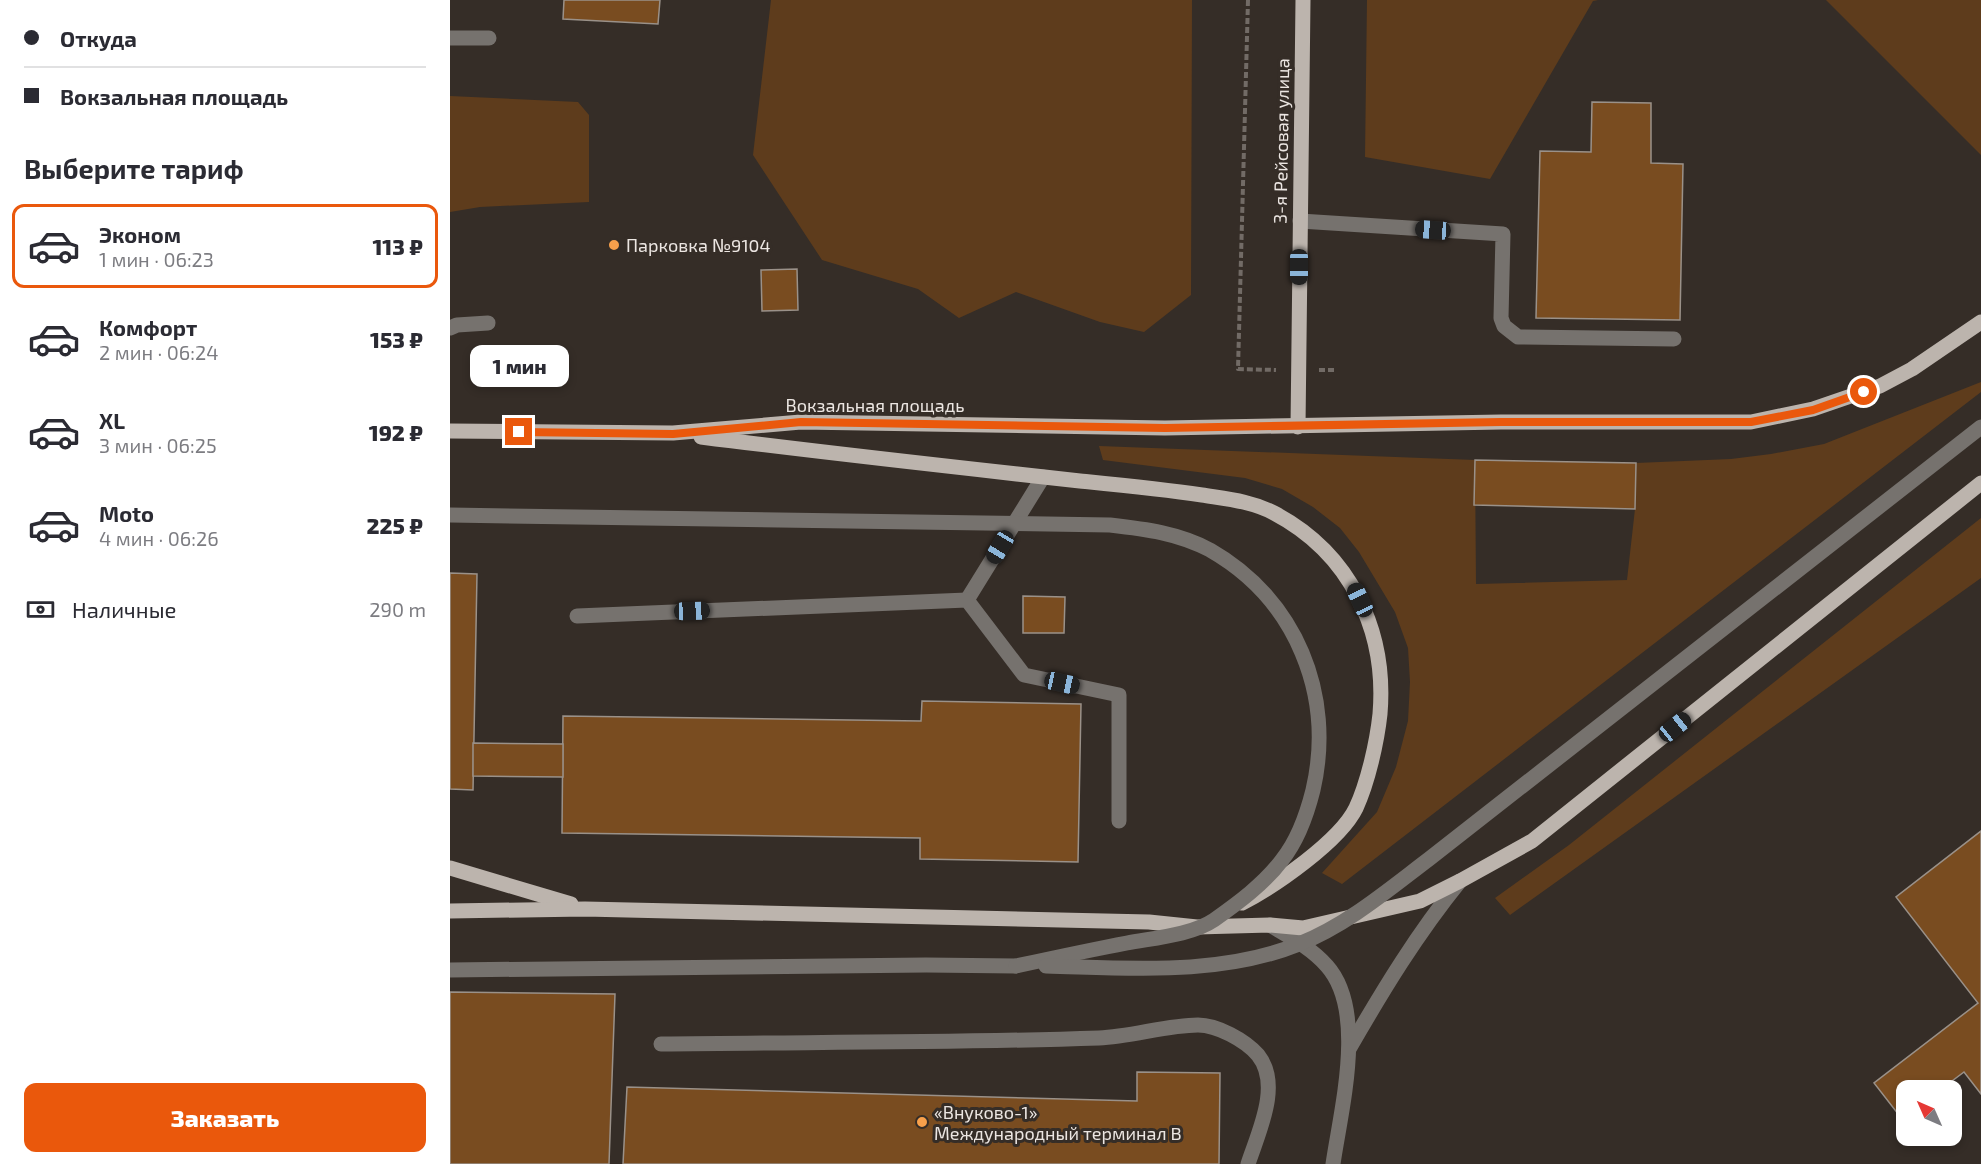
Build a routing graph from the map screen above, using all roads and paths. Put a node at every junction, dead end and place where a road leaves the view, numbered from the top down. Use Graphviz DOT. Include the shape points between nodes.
graph roads {
  1 [pos="1248,0"];
  2 [pos="1303,0"];
  3 [pos="450,38"];
  4 [pos="489,38"];
  5 [pos="1300,221"];
  6 [pos="1981,322"];
  7 [pos="488,323"];
  8 [pos="452,324"];
  9 [pos="1674,339"];
  10 [pos="1299,370"];
  11 [pos="1334,370"];
  12 [pos="1298,427"];
  13 [pos="1981,427"];
  14 [pos="451,431"];
  15 [pos="673,434"];
  16 [pos="1043,477"];
  17 [pos="1981,483"];
  18 [pos="450,515"];
  19 [pos="967,600"];
  20 [pos="577,616"];
  21 [pos="1119,821"];
  22 [pos="450,868"];
  23 [pos="1460,881"];
  24 [pos="585,909"];
  25 [pos="450,910"];
  26 [pos="1270,925"];
  27 [pos="1197,927"];
  28 [pos="1016,966"];
  29 [pos="450,969"];
  30 [pos="662,1044"];
  31 [pos="1350,1049"];
  32 [pos="1248,1164"];
  33 [pos="1333,1164"];
  1 -- 10 [label="path" via="1238,369"];
  2 -- 5 [label="main road, 3-я Рейсовая улица"];
  3 -- 4 [label="street"];
  5 -- 9 [label="street" via="1503,234 1501,318 1504,326 1518,337"];
  5 -- 10 [label="main road, 3-я Рейсовая улица"];
  6 -- 12 [label="main road, Вокзальная площадь" via="1880,386 1813,410 1751,422"];
  7 -- 8 [label="street"];
  10 -- 11 [label="path"];
  10 -- 12 [label="main road, 3-я Рейсовая улица"];
  12 -- 15 [label="main road, Вокзальная площадь" via="801,422"];
  13 -- 28 [label="street, bridge" via="1429,859 1339,924 1299,944 1202,967"];
  14 -- 15 [label="main road, Вокзальная площадь"];
  15 -- 16 [label="main road"];
  16 -- 19 [label="street"];
  16 -- 27 [label="main road" via="1247,502 1273,512 1298,527 1337,563 1366,613 1381,697 1373,751 1355,809 1312,856 1268,890"];
  17 -- 23 [label="main road" via="1533,841"];
  18 -- 28 [label="street, bridge" via="1110,525 1169,533 1230,562 1280,611 1303,653 1311,679 1320,724 1320,751 1309,806 1297,834 1283,860 1257,888 1212,922 1173,936"];
  19 -- 20 [label="street"];
  19 -- 21 [label="street" via="1024,675 1119,695"];
  22 -- 24 [label="main road"];
  23 -- 26 [label="main road" via="1420,901 1363,915 1303,928"];
  23 -- 31 [label="street" via="1409,948"];
  24 -- 25 [label="main road"];
  24 -- 27 [label="main road" via="1149,922"];
  26 -- 27 [label="main road"];
  26 -- 31 [label="street" via="1311,950 1328,967 1347,1008"];
  28 -- 29 [label="street"];
  30 -- 32 [label="street" via="1102,1038 1199,1025 1221,1030 1244,1044 1258,1056 1266,1073 1269,1091"];
  31 -- 33 [label="street"];
}
